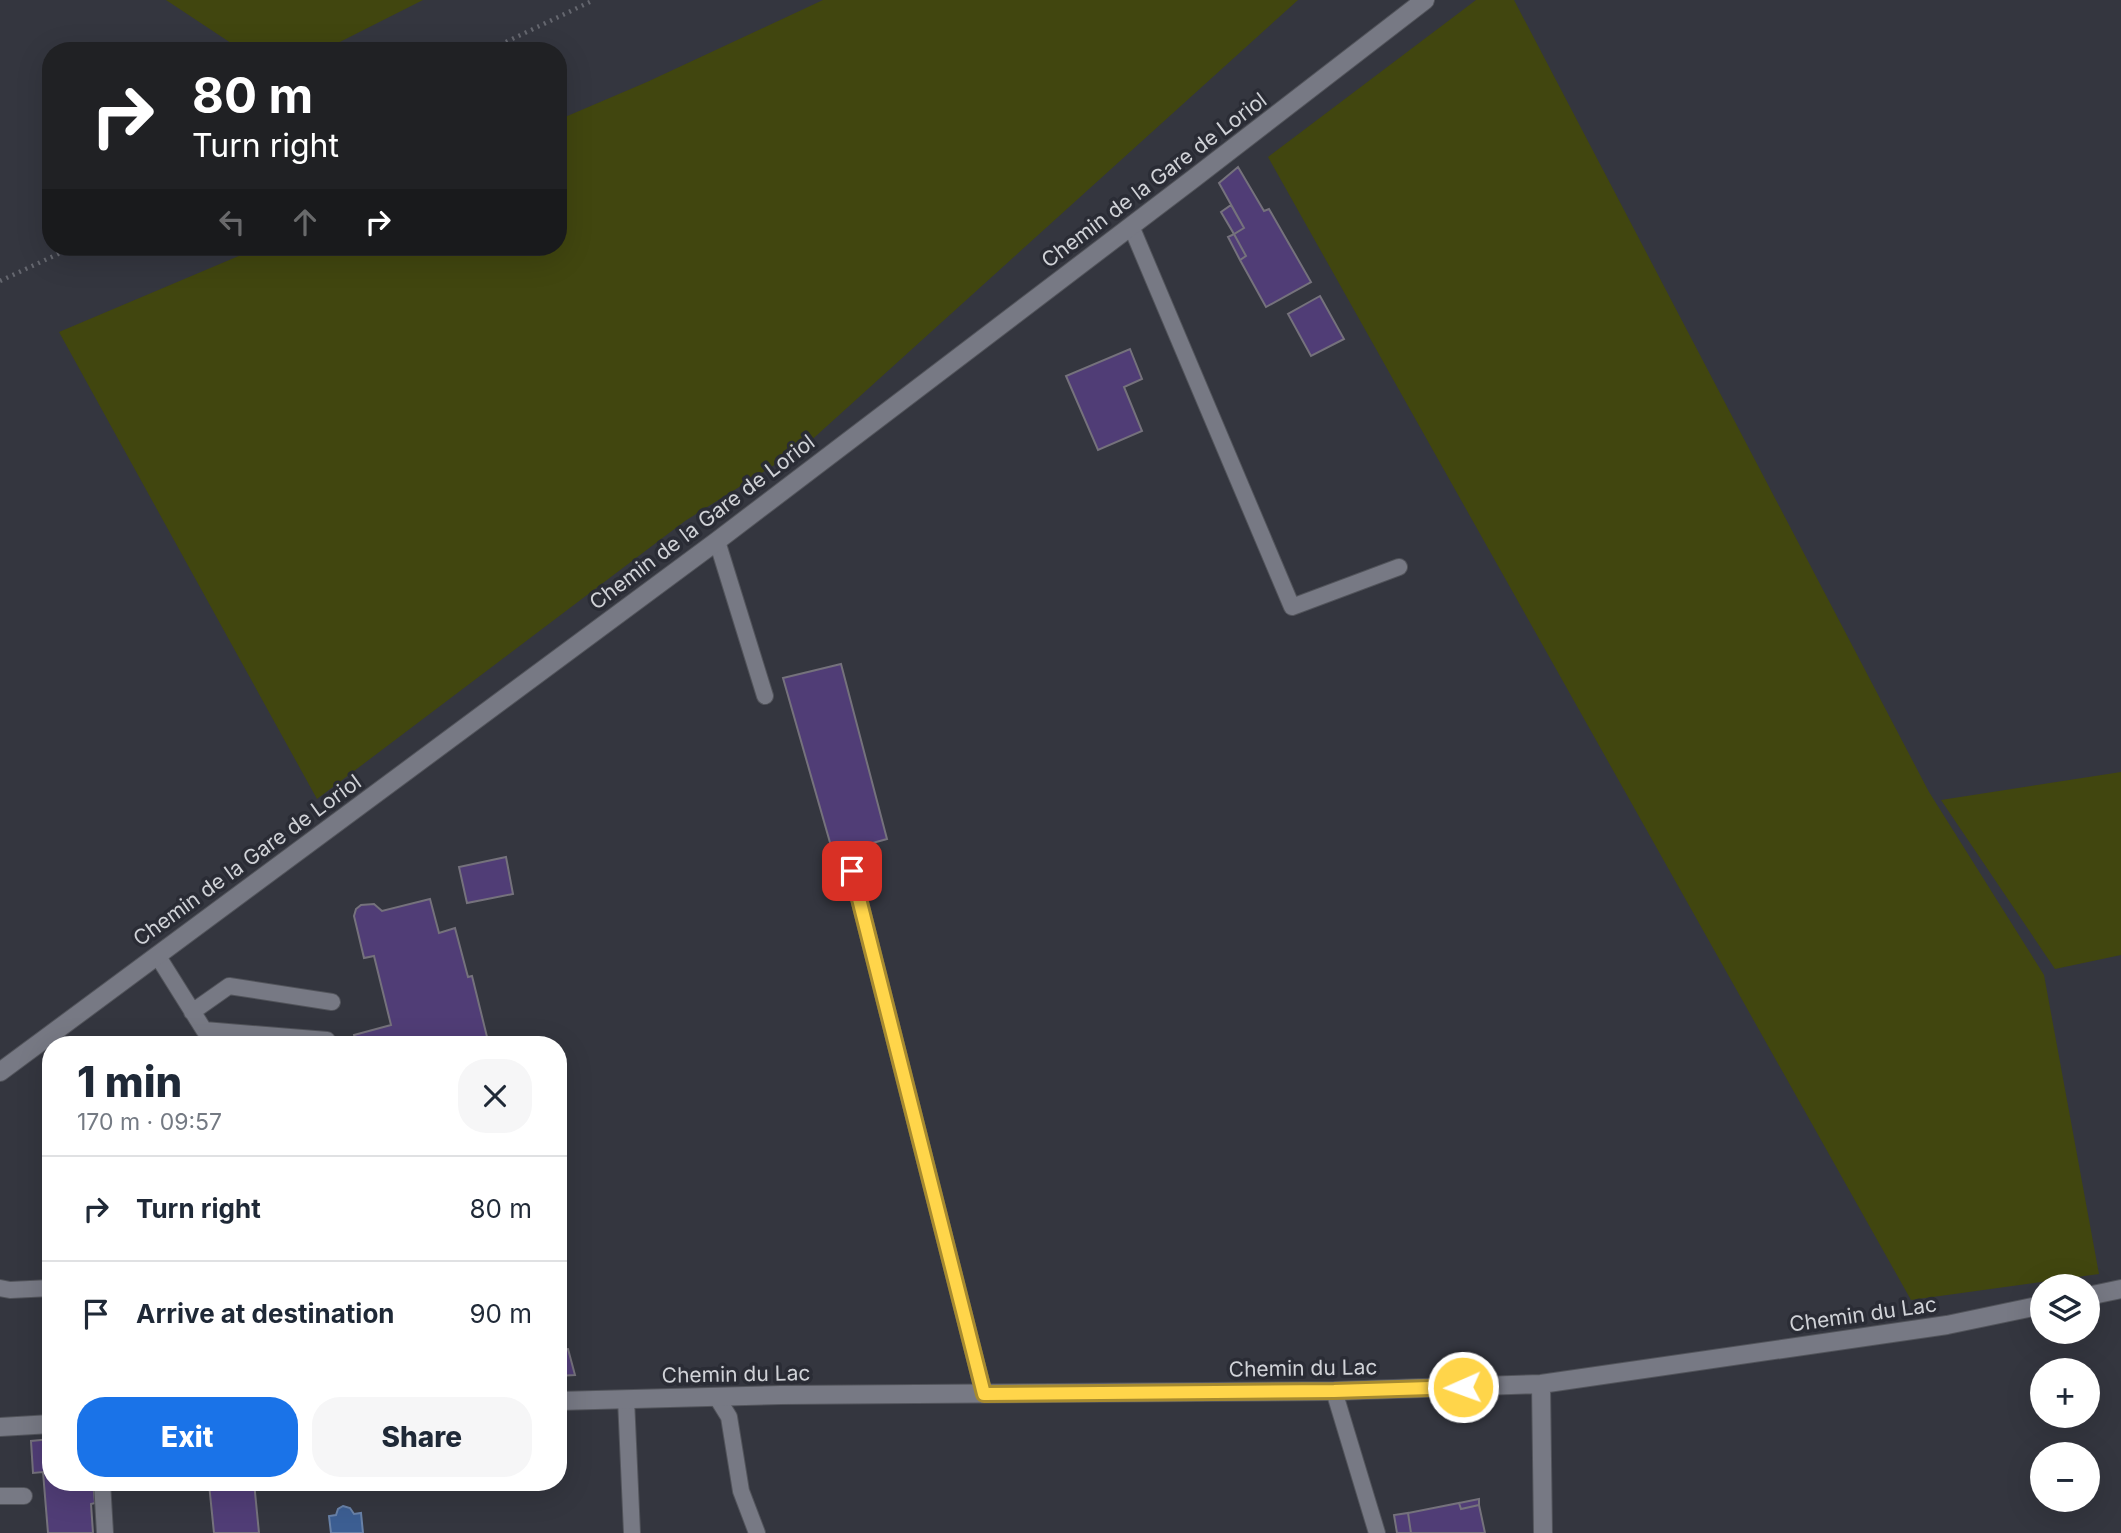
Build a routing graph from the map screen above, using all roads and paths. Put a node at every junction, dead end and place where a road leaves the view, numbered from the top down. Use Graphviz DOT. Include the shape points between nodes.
graph roads {
  1 [pos="594,0"];
  2 [pos="1425,0"];
  3 [pos="506,42"];
  4 [pos="1131,226"];
  5 [pos="54,256"];
  6 [pos="0,281"];
  7 [pos="717,541"];
  8 [pos="1399,567"];
  9 [pos="765,696"];
  10 [pos="852,871"];
  11 [pos="157,955"];
  12 [pos="332,1002"];
  13 [pos="192,1012"];
  14 [pos="48,1036"];
  15 [pos="278,1036"];
  16 [pos="42,1041"];
  17 [pos="0,1072"];
  18 [pos="0,1288"];
  19 [pos="42,1288"];
  20 [pos="2121,1289"];
  21 [pos="2100,1293"];
  22 [pos="2030,1308"];
  23 [pos="1541,1384"];
  24 [pos="1334,1391"];
  25 [pos="984,1394"];
  26 [pos="716,1396"];
  27 [pos="626,1399"];
  28 [pos="567,1401"];
  29 [pos="42,1425"];
  30 [pos="0,1427"];
  31 [pos="103,1491"];
  32 [pos="0,1496"];
  33 [pos="24,1496"];
  34 [pos="105,1533"];
  35 [pos="632,1533"];
  36 [pos="757,1533"];
  37 [pos="1377,1533"];
  38 [pos="1543,1533"];
  1 -- 3 [label="path"];
  2 -- 4 [label="street, Chemin de la Gare de Loriol"];
  4 -- 7 [label="street, Chemin de la Gare de Loriol"];
  4 -- 8 [label="lane" via="1292,607"];
  5 -- 6 [label="path"];
  7 -- 9 [label="lane"];
  7 -- 11 [label="street, Chemin de la Gare de Loriol"];
  10 -- 25 [label="lane"];
  11 -- 13 [label="lane"];
  11 -- 14 [label="street, Chemin de la Gare de Loriol"];
  12 -- 13 [label="lane" via="229,986"];
  13 -- 15 [label="lane" via="204,1030"];
  16 -- 17 [label="street, Chemin de la Gare de Loriol"];
  18 -- 19 [label="lane"];
  20 -- 21 [label="street"];
  22 -- 23 [label="street, Chemin du Lac" via="1947,1325"];
  23 -- 24 [label="street, Chemin du Lac"];
  23 -- 38 [label="street"];
  24 -- 25 [label="street, Chemin du Lac"];
  24 -- 37 [label="lane"];
  25 -- 26 [label="street, Chemin du Lac"];
  26 -- 27 [label="street, Chemin du Lac"];
  26 -- 36 [label="lane" via="729,1417 741,1491"];
  27 -- 28 [label="street, Chemin du Lac"];
  27 -- 35 [label="lane"];
  29 -- 30 [label="street"];
  31 -- 34 [label="lane"];
  32 -- 33 [label="lane"];
}
